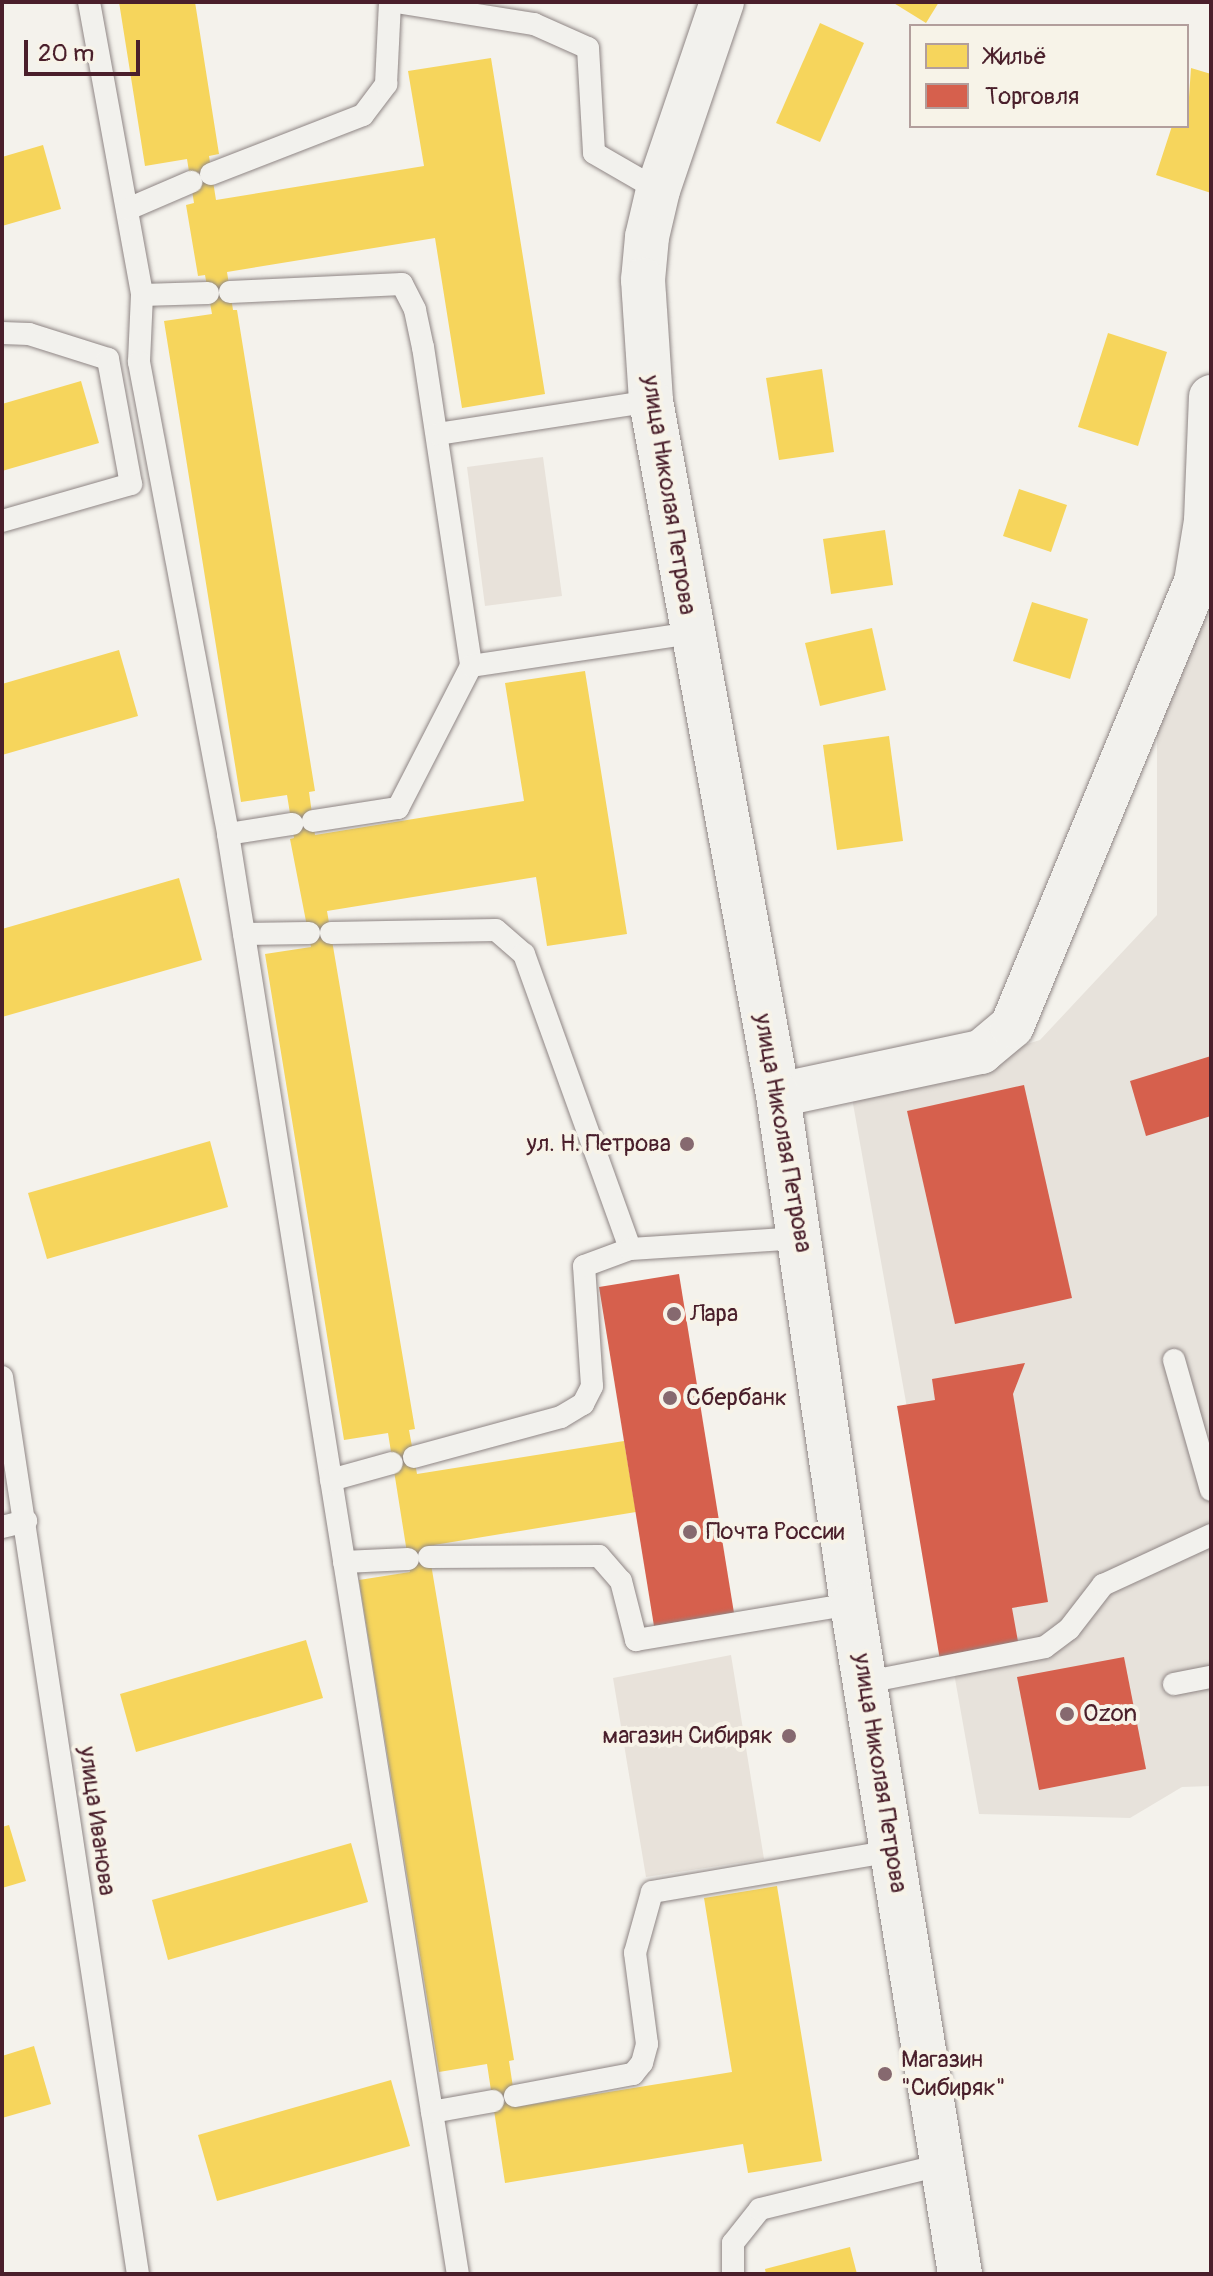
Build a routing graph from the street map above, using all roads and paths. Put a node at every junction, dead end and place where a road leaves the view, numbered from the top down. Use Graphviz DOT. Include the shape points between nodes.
graph roads {
  1 [pos="89,2"];
  2 [pos="393,2"];
  3 [pos="722,2"];
  4 [pos="658,190"];
  5 [pos="128,209"];
  6 [pos="142,295"];
  7 [pos="2,333"];
  8 [pos="1211,397"];
  9 [pos="651,401"];
  10 [pos="438,434"];
  11 [pos="2,521"];
  12 [pos="692,633"];
  13 [pos="471,666"];
  14 [pos="228,834"];
  15 [pos="244,934"];
  16 [pos="778,1095"];
  17 [pos="801,1238"];
  18 [pos="630,1249"];
  19 [pos="1174,1360"];
  20 [pos="2,1377"];
  21 [pos="331,1480"];
  22 [pos="1211,1490"];
  23 [pos="26,1521"];
  24 [pos="2,1527"];
  25 [pos="1211,1535"];
  26 [pos="344,1562"];
  27 [pos="852,1604"];
  28 [pos="1211,1677"];
  29 [pos="867,1682"];
  30 [pos="1174,1684"];
  31 [pos="893,1851"];
  32 [pos="432,2112"];
  33 [pos="941,2165"];
  34 [pos="138,2274"];
  35 [pos="458,2274"];
  36 [pos="733,2274"];
  37 [pos="960,2274"];
  1 -- 5 [label="lane"];
  2 -- 4 [label="lane" via="534,24 588,48 594,153"];
  2 -- 5 [label="lane" via="386,84 363,115"];
  3 -- 4 [label="main road, улица Николая Петрова"];
  4 -- 9 [label="main road, улица Николая Петрова" via="643,280"];
  5 -- 6 [label="lane"];
  6 -- 10 [label="lane" via="402,284 415,310"];
  6 -- 14 [label="lane" via="139,362"];
  7 -- 11 [label="lane" via="29,334 108,359 131,484"];
  8 -- 16 [label="main road" via="1206,521 1196,582 1012,1026 981,1052"];
  9 -- 10 [label="lane"];
  9 -- 12 [label="main road, улица Николая Петрова"];
  10 -- 13 [label="lane"];
  12 -- 13 [label="lane"];
  12 -- 16 [label="main road, улица Николая Петрова"];
  13 -- 14 [label="lane" via="398,808"];
  14 -- 15 [label="lane"];
  15 -- 18 [label="lane" via="496,930 524,954"];
  15 -- 21 [label="lane"];
  16 -- 17 [label="main road, улица Николая Петрова"];
  17 -- 18 [label="lane"];
  17 -- 27 [label="main road, улица Николая Петрова"];
  18 -- 21 [label="lane" via="584,1266 592,1386 583,1404 561,1417"];
  19 -- 22 [label="lane"];
  20 -- 23 [label="lane, улица Иванова"];
  21 -- 26 [label="lane"];
  23 -- 24 [label="lane"];
  23 -- 34 [label="lane, улица Иванова"];
  25 -- 29 [label="lane" via="1103,1585 1069,1629 1045,1647"];
  26 -- 27 [label="lane" via="599,1556 621,1581 636,1640"];
  26 -- 32 [label="lane"];
  27 -- 29 [label="main road, улица Николая Петрова"];
  28 -- 30 [label="lane"];
  29 -- 31 [label="main road, улица Николая Петрова"];
  31 -- 32 [label="lane" via="652,1892 635,1953 647,2044 633,2074"];
  31 -- 33 [label="main road, улица Николая Петрова"];
  32 -- 35 [label="lane"];
  33 -- 36 [label="lane" via="760,2209 733,2243"];
  33 -- 37 [label="main road, улица Николая Петрова"];
}
